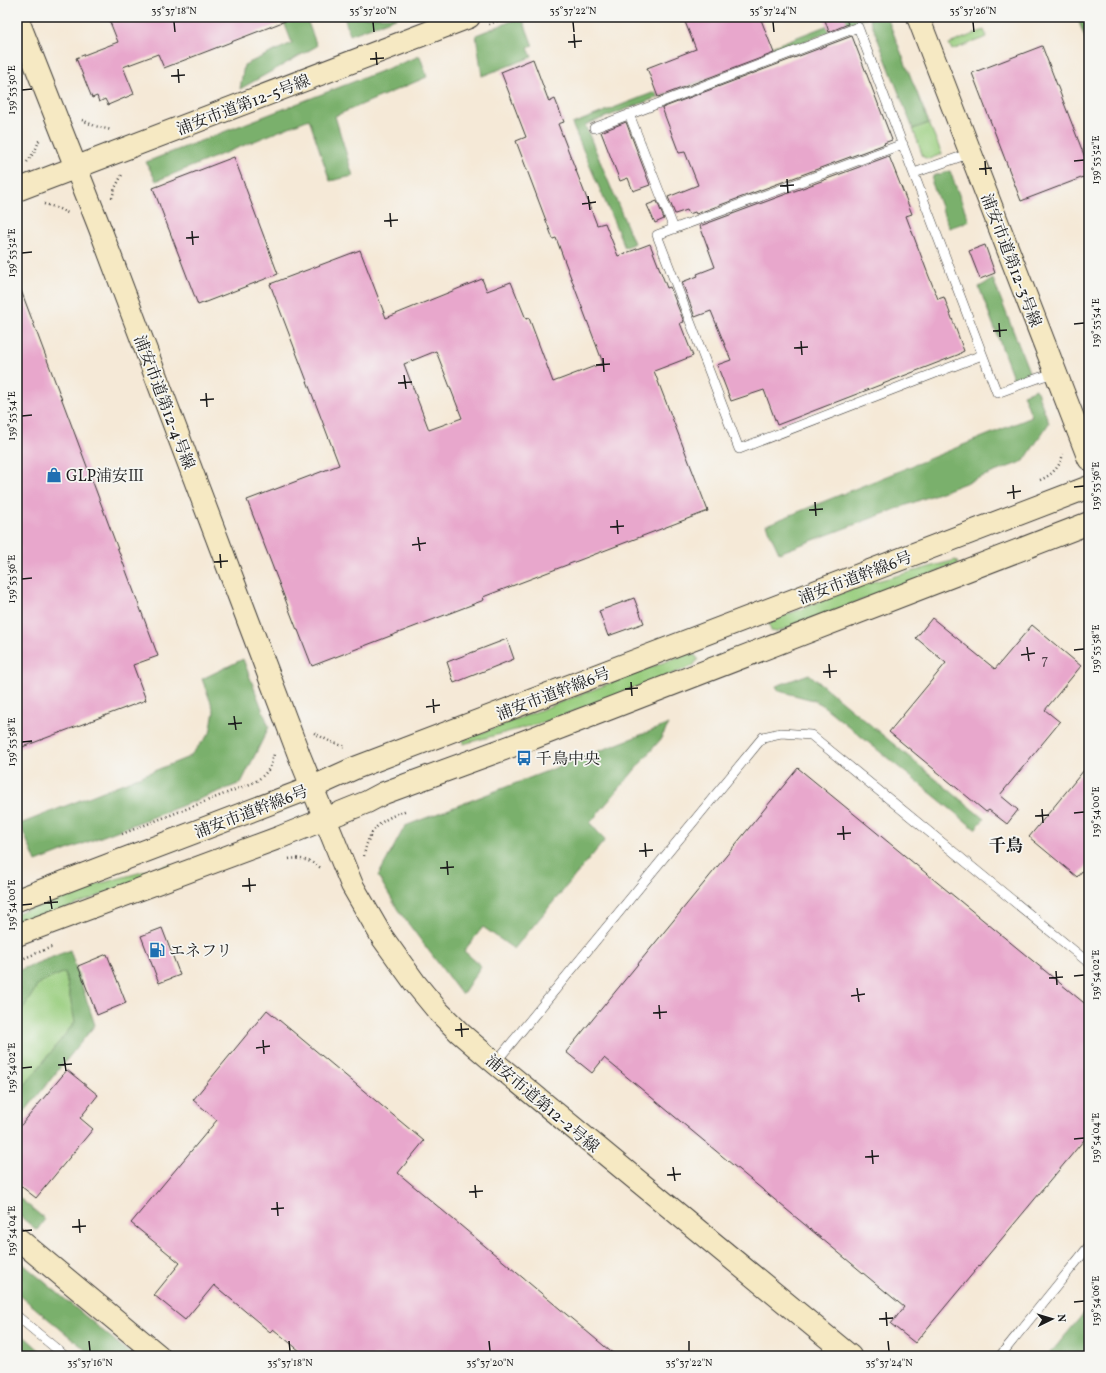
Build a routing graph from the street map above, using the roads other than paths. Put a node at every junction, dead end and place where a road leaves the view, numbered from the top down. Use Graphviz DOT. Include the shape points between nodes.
graph roads {
  1 [pos="469,17"];
  2 [pos="918,17"];
  3 [pos="17,18"];
  4 [pos="629,114"];
  5 [pos="594,128"];
  6 [pos="903,144"];
  7 [pos="971,153"];
  8 [pos="75,168"];
  9 [pos="914,173"];
  10 [pos="17,190"];
  11 [pos="674,229"];
  12 [pos="982,355"];
  13 [pos="1056,373"];
  14 [pos="1089,459"];
  15 [pos="1089,487"];
  16 [pos="1089,523"];
  17 [pos="313,787"];
  18 [pos="325,819"];
  19 [pos="17,900"];
  20 [pos="17,935"];
  21 [pos="1089,963"];
  22 [pos="495,1063"];
  23 [pos="17,1238"];
  24 [pos="1089,1246"];
  25 [pos="17,1316"];
  26 [pos="65,1356"];
  27 [pos="159,1356"];
  28 [pos="850,1356"];
  29 [pos="1000,1356"];
  1 -- 8 [label="street, 浦安市道第12-5号線"];
  2 -- 7 [label="street, 浦安市道第12-3号線"];
  3 -- 8 [label="street, 浦安市道第12-4号線"];
  4 -- 5 [label="lane"];
  4 -- 6 [label="lane" via="858,27"];
  4 -- 11 [label="lane"];
  6 -- 9 [label="lane"];
  6 -- 11 [label="lane"];
  7 -- 9 [label="lane"];
  7 -- 13 [label="street, 浦安市道第12-3号線"];
  8 -- 10 [label="street, 浦安市道第12-5号線"];
  8 -- 17 [label="street, 浦安市道第12-4号線"];
  9 -- 12 [label="lane"];
  11 -- 12 [label="lane" via="657,235 739,449"];
  12 -- 13 [label="lane" via="997,394"];
  13 -- 14 [label="street, 浦安市道第12-3号線"];
  15 -- 17 [label="street, 浦安市道幹線6号" via="355,768"];
  16 -- 18 [label="street"];
  17 -- 18 [label="street, 浦安市道第12-2号線"];
  17 -- 19 [label="street, 浦安市道幹線6号"];
  18 -- 20 [label="street"];
  18 -- 22 [label="street, 浦安市道第12-2号線" via="352,885 399,962 438,1011"];
  21 -- 22 [label="lane" via="811,735 781,733 763,737"];
  22 -- 28 [label="street, 浦安市道第12-2号線"];
  23 -- 27 [label="street"];
  24 -- 29 [label="lane"];
  25 -- 26 [label="lane"];
}
